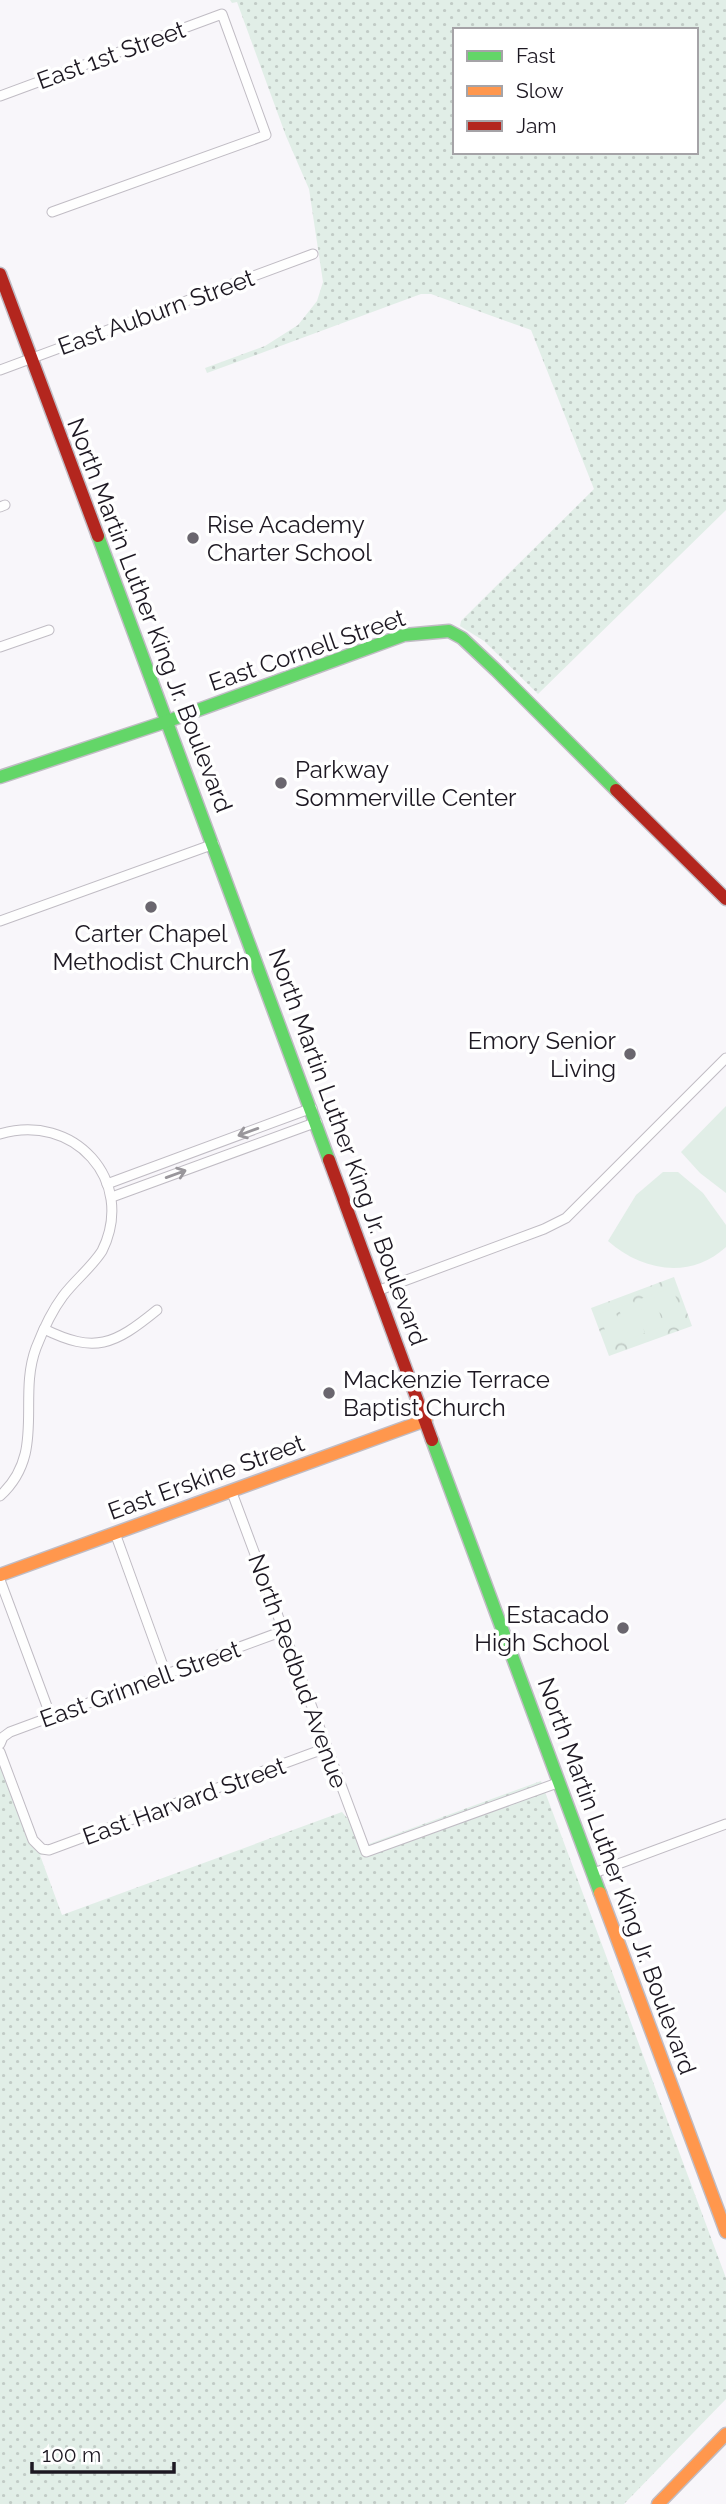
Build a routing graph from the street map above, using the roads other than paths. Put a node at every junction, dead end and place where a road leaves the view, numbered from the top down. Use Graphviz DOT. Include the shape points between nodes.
graph roads {
  1 [pos="0,96"];
  2 [pos="52,212"];
  3 [pos="313,254"];
  4 [pos="0,274"];
  5 [pos="31,359"];
  6 [pos="0,370"];
  7 [pos="49,630"];
  8 [pos="0,647"];
  9 [pos="169,721"];
  10 [pos="0,777"];
  11 [pos="214,844"];
  12 [pos="726,900"];
  13 [pos="0,921"];
  14 [pos="726,1058"];
  15 [pos="312,1108"];
  16 [pos="317,1122"];
  17 [pos="0,1134"];
  18 [pos="107,1184"];
  19 [pos="112,1197"];
  20 [pos="377,1291"];
  21 [pos="157,1310"];
  22 [pos="44,1329"];
  23 [pos="426,1420"];
  24 [pos="231,1490"];
  25 [pos="0,1496"];
  26 [pos="115,1533"];
  27 [pos="0,1575"];
  28 [pos="0,1580"];
  29 [pos="284,1631"];
  30 [pos="166,1674"];
  31 [pos="51,1717"];
  32 [pos="0,1743"];
  33 [pos="326,1748"];
  34 [pos="0,1752"];
  35 [pos="560,1782"];
  36 [pos="726,1824"];
  37 [pos="594,1873"];
  38 [pos="726,2232"];
  39 [pos="726,2434"];
  40 [pos="658,2504"];
  1 -- 2 [label="street, East 1st Street" via="222,14 266,135"];
  3 -- 5 [label="street, East Auburn Street"];
  4 -- 5 [label="main road, North Martin Luther King Jr. Boulevard"];
  5 -- 6 [label="street, East Auburn Street"];
  5 -- 9 [label="main road, North Martin Luther King Jr. Boulevard"];
  7 -- 8 [label="street"];
  9 -- 10 [label="main road, East Cornell Street"];
  9 -- 11 [label="main road, North Martin Luther King Jr. Boulevard"];
  9 -- 12 [label="main road, East Cornell Street" via="404,635 449,631 527,701"];
  11 -- 13 [label="street"];
  11 -- 15 [label="main road, North Martin Luther King Jr. Boulevard"];
  14 -- 20 [label="street" via="566,1218"];
  15 -- 16 [label="main road, North Martin Luther King Jr. Boulevard"];
  15 -- 18 [label="street, one-way"];
  19 -- 16 [label="street, one-way"];
  16 -- 20 [label="main road, North Martin Luther King Jr. Boulevard"];
  17 -- 18 [label="street" via="28,1128 61,1135 89,1154"];
  18 -- 19 [label="street"];
  19 -- 22 [label="street" via="111,1222 102,1251 64,1296"];
  20 -- 23 [label="main road, North Martin Luther King Jr. Boulevard"];
  21 -- 22 [label="street" via="126,1333 96,1343 70,1341"];
  22 -- 25 [label="street" via="30,1375 28,1446 10,1486"];
  23 -- 24 [label="main road, East Erskine Street"];
  23 -- 35 [label="main road, North Martin Luther King Jr. Boulevard"];
  24 -- 26 [label="main road, East Erskine Street"];
  24 -- 29 [label="street, North Redbud Avenue"];
  26 -- 27 [label="main road, East Erskine Street"];
  26 -- 30 [label="street"];
  28 -- 31 [label="street"];
  29 -- 30 [label="street, East Grinnell Street"];
  29 -- 33 [label="street, North Redbud Avenue"];
  30 -- 31 [label="street, East Grinnell Street"];
  31 -- 32 [label="street, East Grinnell Street" via="10,1732"];
  33 -- 34 [label="street, East Harvard Street" via="42,1849 33,1840"];
  33 -- 35 [label="street, North Redbud Avenue" via="366,1852"];
  35 -- 37 [label="main road, North Martin Luther King Jr. Boulevard"];
  36 -- 37 [label="street"];
  37 -- 38 [label="main road, North Martin Luther King Jr. Boulevard"];
  39 -- 40 [label="main road"];
}
